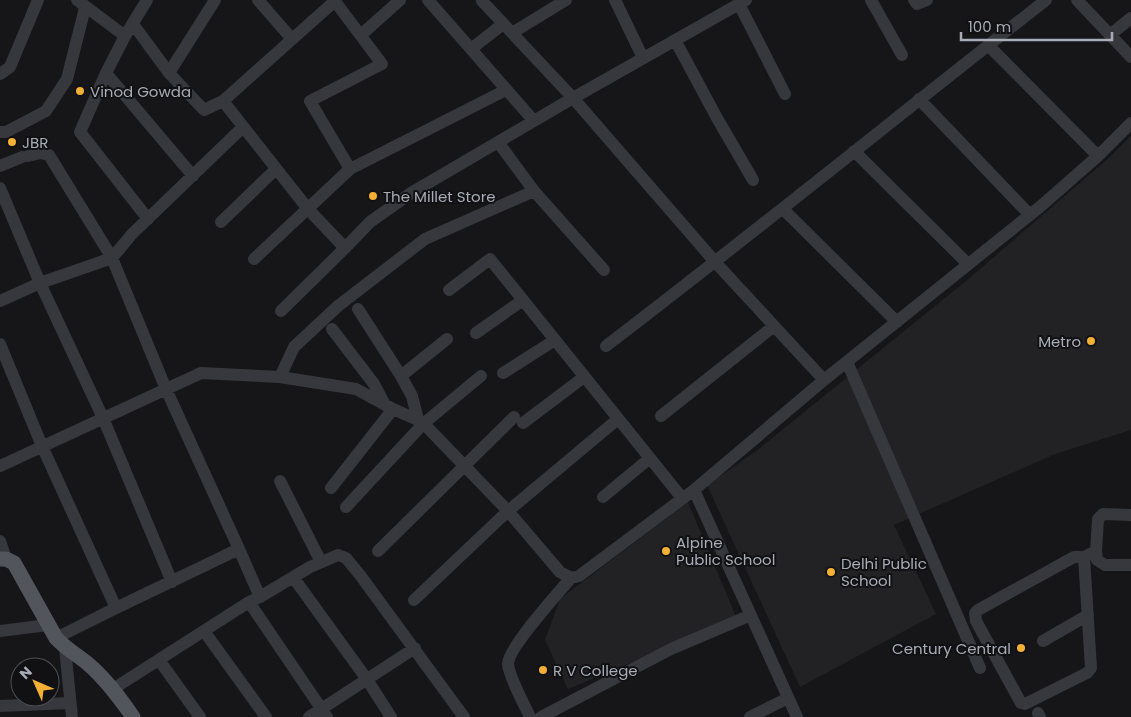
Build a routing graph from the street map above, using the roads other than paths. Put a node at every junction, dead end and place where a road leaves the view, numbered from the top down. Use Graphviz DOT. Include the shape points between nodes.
graph roads {
  1 [pos="38,0"];
  2 [pos="147,0"];
  3 [pos="215,0"];
  4 [pos="258,0"];
  5 [pos="335,0"];
  6 [pos="400,0"];
  7 [pos="428,0"];
  8 [pos="614,0"];
  9 [pos="871,0"];
  10 [pos="914,0"];
  11 [pos="927,0"];
  12 [pos="1046,0"];
  13 [pos="1077,0"];
  14 [pos="482,1"];
  15 [pos="563,1"];
  16 [pos="80,2"];
  17 [pos="742,2"];
  18 [pos="1131,18"];
  19 [pos="133,24"];
  20 [pos="508,28"];
  21 [pos="361,35"];
  22 [pos="1110,35"];
  23 [pos="125,36"];
  24 [pos="292,39"];
  25 [pos="675,40"];
  26 [pos="988,45"];
  27 [pos="471,50"];
  28 [pos="902,55"];
  29 [pos="1131,57"];
  30 [pos="644,58"];
  31 [pos="106,73"];
  32 [pos="169,73"];
  33 [pos="0,74"];
  34 [pos="506,90"];
  35 [pos="785,94"];
  36 [pos="573,98"];
  37 [pos="919,99"];
  38 [pos="223,101"];
  39 [pos="534,121"];
  40 [pos="1131,123"];
  41 [pos="243,127"];
  42 [pos="0,132"];
  43 [pos="498,142"];
  44 [pos="854,151"];
  45 [pos="1098,156"];
  46 [pos="0,166"];
  47 [pos="276,169"];
  48 [pos="350,169"];
  49 [pos="193,176"];
  50 [pos="753,180"];
  51 [pos="0,188"];
  52 [pos="534,191"];
  53 [pos="308,209"];
  54 [pos="783,209"];
  55 [pos="1030,215"];
  56 [pos="148,219"];
  57 [pos="221,222"];
  58 [pos="344,248"];
  59 [pos="112,258"];
  60 [pos="254,259"];
  61 [pos="716,262"];
  62 [pos="968,264"];
  63 [pos="604,270"];
  64 [pos="40,283"];
  65 [pos="449,290"];
  66 [pos="522,300"];
  67 [pos="0,301"];
  68 [pos="358,309"];
  69 [pos="281,311"];
  70 [pos="897,322"];
  71 [pos="774,326"];
  72 [pos="332,329"];
  73 [pos="476,333"];
  74 [pos="447,339"];
  75 [pos="555,340"];
  76 [pos="0,344"];
  77 [pos="606,346"];
  78 [pos="847,362"];
  79 [pos="503,373"];
  80 [pos="401,376"];
  81 [pos="481,376"];
  82 [pos="280,377"];
  83 [pos="584,377"];
  84 [pos="824,380"];
  85 [pos="166,389"];
  86 [pos="389,407"];
  87 [pos="660,416"];
  88 [pos="103,418"];
  89 [pos="618,419"];
  90 [pos="421,422"];
  91 [pos="42,446"];
  92 [pos="650,458"];
  93 [pos="0,466"];
  94 [pos="465,466"];
  95 [pos="280,481"];
  96 [pos="331,488"];
  97 [pos="694,490"];
  98 [pos="603,497"];
  99 [pos="682,498"];
  100 [pos="346,507"];
  101 [pos="508,510"];
  102 [pos="1131,515"];
  103 [pos="0,541"];
  104 [pos="240,549"];
  105 [pos="378,551"];
  106 [pos="1090,554"];
  107 [pos="3,559"];
  108 [pos="320,562"];
  109 [pos="1131,565"];
  110 [pos="293,577"];
  111 [pos="571,578"];
  112 [pos="172,582"];
  113 [pos="255,600"];
  114 [pos="414,600"];
  115 [pos="116,608"];
  116 [pos="751,615"];
  117 [pos="1088,615"];
  118 [pos="48,625"];
  119 [pos="0,631"];
  120 [pos="204,631"];
  121 [pos="1043,641"];
  122 [pos="61,643"];
  123 [pos="415,648"];
  124 [pos="159,660"];
  125 [pos="980,668"];
  126 [pos="366,678"];
  127 [pos="113,689"];
  128 [pos="788,698"];
  129 [pos="70,703"];
  130 [pos="0,706"];
  131 [pos="324,713"];
  132 [pos="72,717"];
  133 [pos="133,717"];
  134 [pos="200,717"];
  135 [pos="266,717"];
  136 [pos="309,717"];
  137 [pos="391,717"];
  138 [pos="464,717"];
  139 [pos="530,717"];
  140 [pos="541,717"];
  141 [pos="750,717"];
  142 [pos="797,717"];
  1 -- 33 [label="street" via="10,67"];
  2 -- 19 [label="street"];
  3 -- 32 [label="street"];
  4 -- 24 [label="street"];
  5 -- 21 [label="street"];
  5 -- 24 [label="street"];
  6 -- 21 [label="street"];
  7 -- 27 [label="street"];
  8 -- 30 [label="street"];
  9 -- 28 [label="street"];
  10 -- 11 [label="street" via="917,4"];
  12 -- 26 [label="street"];
  13 -- 22 [label="street"];
  14 -- 20 [label="street"];
  15 -- 20 [label="street"];
  16 -- 23 [label="street"];
  16 -- 42 [label="street" via="67,79 46,111"];
  17 -- 25 [label="street"];
  17 -- 35 [label="street"];
  18 -- 22 [label="street"];
  19 -- 23 [label="street"];
  19 -- 32 [label="street"];
  20 -- 27 [label="street"];
  20 -- 36 [label="street"];
  21 -- 48 [label="street" via="382,64 310,101"];
  22 -- 29 [label="street"];
  23 -- 31 [label="street"];
  24 -- 38 [label="street"];
  25 -- 30 [label="street"];
  25 -- 50 [label="street"];
  26 -- 37 [label="street"];
  26 -- 45 [label="street"];
  27 -- 34 [label="street"];
  30 -- 36 [label="street"];
  31 -- 49 [label="street"];
  31 -- 56 [label="street" via="80,132"];
  32 -- 38 [label="street" via="204,110"];
  34 -- 39 [label="street"];
  34 -- 48 [label="street"];
  36 -- 39 [label="street"];
  36 -- 61 [label="street"];
  37 -- 44 [label="street"];
  37 -- 55 [label="street"];
  38 -- 41 [label="street"];
  39 -- 43 [label="street"];
  40 -- 45 [label="street"];
  41 -- 47 [label="street"];
  41 -- 49 [label="street"];
  43 -- 52 [label="street"];
  43 -- 58 [label="street" via="411,193 370,222"];
  44 -- 54 [label="street"];
  44 -- 62 [label="street"];
  45 -- 55 [label="street"];
  46 -- 59 [label="street" via="25,156 49,155"];
  47 -- 53 [label="street"];
  47 -- 57 [label="street"];
  48 -- 53 [label="street"];
  49 -- 56 [label="street"];
  51 -- 64 [label="street"];
  52 -- 63 [label="street"];
  52 -- 82 [label="street" via="425,239 338,306 294,347"];
  53 -- 58 [label="street"];
  53 -- 60 [label="street"];
  54 -- 61 [label="street"];
  54 -- 70 [label="street"];
  55 -- 62 [label="street"];
  56 -- 59 [label="street"];
  58 -- 69 [label="street"];
  59 -- 64 [label="street"];
  59 -- 85 [label="street"];
  61 -- 71 [label="street"];
  61 -- 77 [label="street"];
  62 -- 70 [label="street"];
  64 -- 67 [label="street"];
  64 -- 88 [label="street"];
  65 -- 66 [label="street" via="490,259"];
  66 -- 73 [label="street"];
  66 -- 75 [label="street"];
  68 -- 80 [label="street"];
  70 -- 78 [label="street"];
  71 -- 84 [label="street"];
  71 -- 87 [label="street"];
  72 -- 86 [label="street"];
  74 -- 80 [label="street"];
  75 -- 79 [label="street"];
  75 -- 83 [label="street"];
  76 -- 91 [label="street"];
  78 -- 84 [label="street"];
  78 -- 125 [label="street"];
  80 -- 90 [label="street"];
  81 -- 90 [label="street"];
  82 -- 85 [label="street" via="201,373"];
  82 -- 86 [label="street" via="356,389"];
  83 -- 89 [label="street"];
  83 -- 94 [label="street" via="518,420"];
  84 -- 97 [label="street"];
  85 -- 88 [label="street"];
  85 -- 104 [label="street"];
  86 -- 90 [label="street"];
  86 -- 96 [label="street"];
  88 -- 91 [label="street"];
  88 -- 112 [label="street"];
  89 -- 92 [label="street"];
  89 -- 101 [label="street"];
  90 -- 94 [label="street"];
  90 -- 100 [label="street"];
  91 -- 93 [label="street"];
  91 -- 115 [label="street"];
  92 -- 98 [label="street"];
  92 -- 99 [label="street"];
  94 -- 101 [label="street"];
  94 -- 105 [label="street"];
  95 -- 108 [label="street"];
  97 -- 99 [label="street"];
  97 -- 116 [label="street"];
  99 -- 111 [label="street" via="593,567"];
  101 -- 111 [label="street" via="560,572"];
  101 -- 114 [label="street"];
  102 -- 106 [label="street" via="1100,516"];
  103 -- 107 [label="street"];
  104 -- 112 [label="street"];
  104 -- 113 [label="street"];
  106 -- 109 [label="street" via="1105,565"];
  106 -- 117 [label="street"];
  106 -- 117 [label="street" via="1074,557 978,610 975,617 1019,701 1025,704 1090,671"];
  107 -- 118 [label="main road" via="14,562"];
  108 -- 110 [label="street"];
  108 -- 123 [label="street" via="338,555 346,558"];
  110 -- 113 [label="street"];
  110 -- 126 [label="street"];
  111 -- 139 [label="street" via="520,640 508,662"];
  112 -- 115 [label="street"];
  113 -- 120 [label="street"];
  113 -- 131 [label="street"];
  115 -- 122 [label="street"];
  116 -- 128 [label="street"];
  116 -- 140 [label="street" via="671,649"];
  117 -- 121 [label="street"];
  118 -- 119 [label="street"];
  118 -- 122 [label="main road"];
  120 -- 124 [label="street"];
  120 -- 135 [label="street"];
  122 -- 127 [label="main road"];
  122 -- 129 [label="street"];
  123 -- 126 [label="street"];
  123 -- 138 [label="street"];
  124 -- 127 [label="street"];
  124 -- 134 [label="street"];
  126 -- 131 [label="street"];
  126 -- 137 [label="street"];
  127 -- 133 [label="main road"];
  128 -- 141 [label="street"];
  128 -- 142 [label="street"];
  129 -- 130 [label="street"];
  129 -- 132 [label="street"];
  131 -- 136 [label="street"];
}
